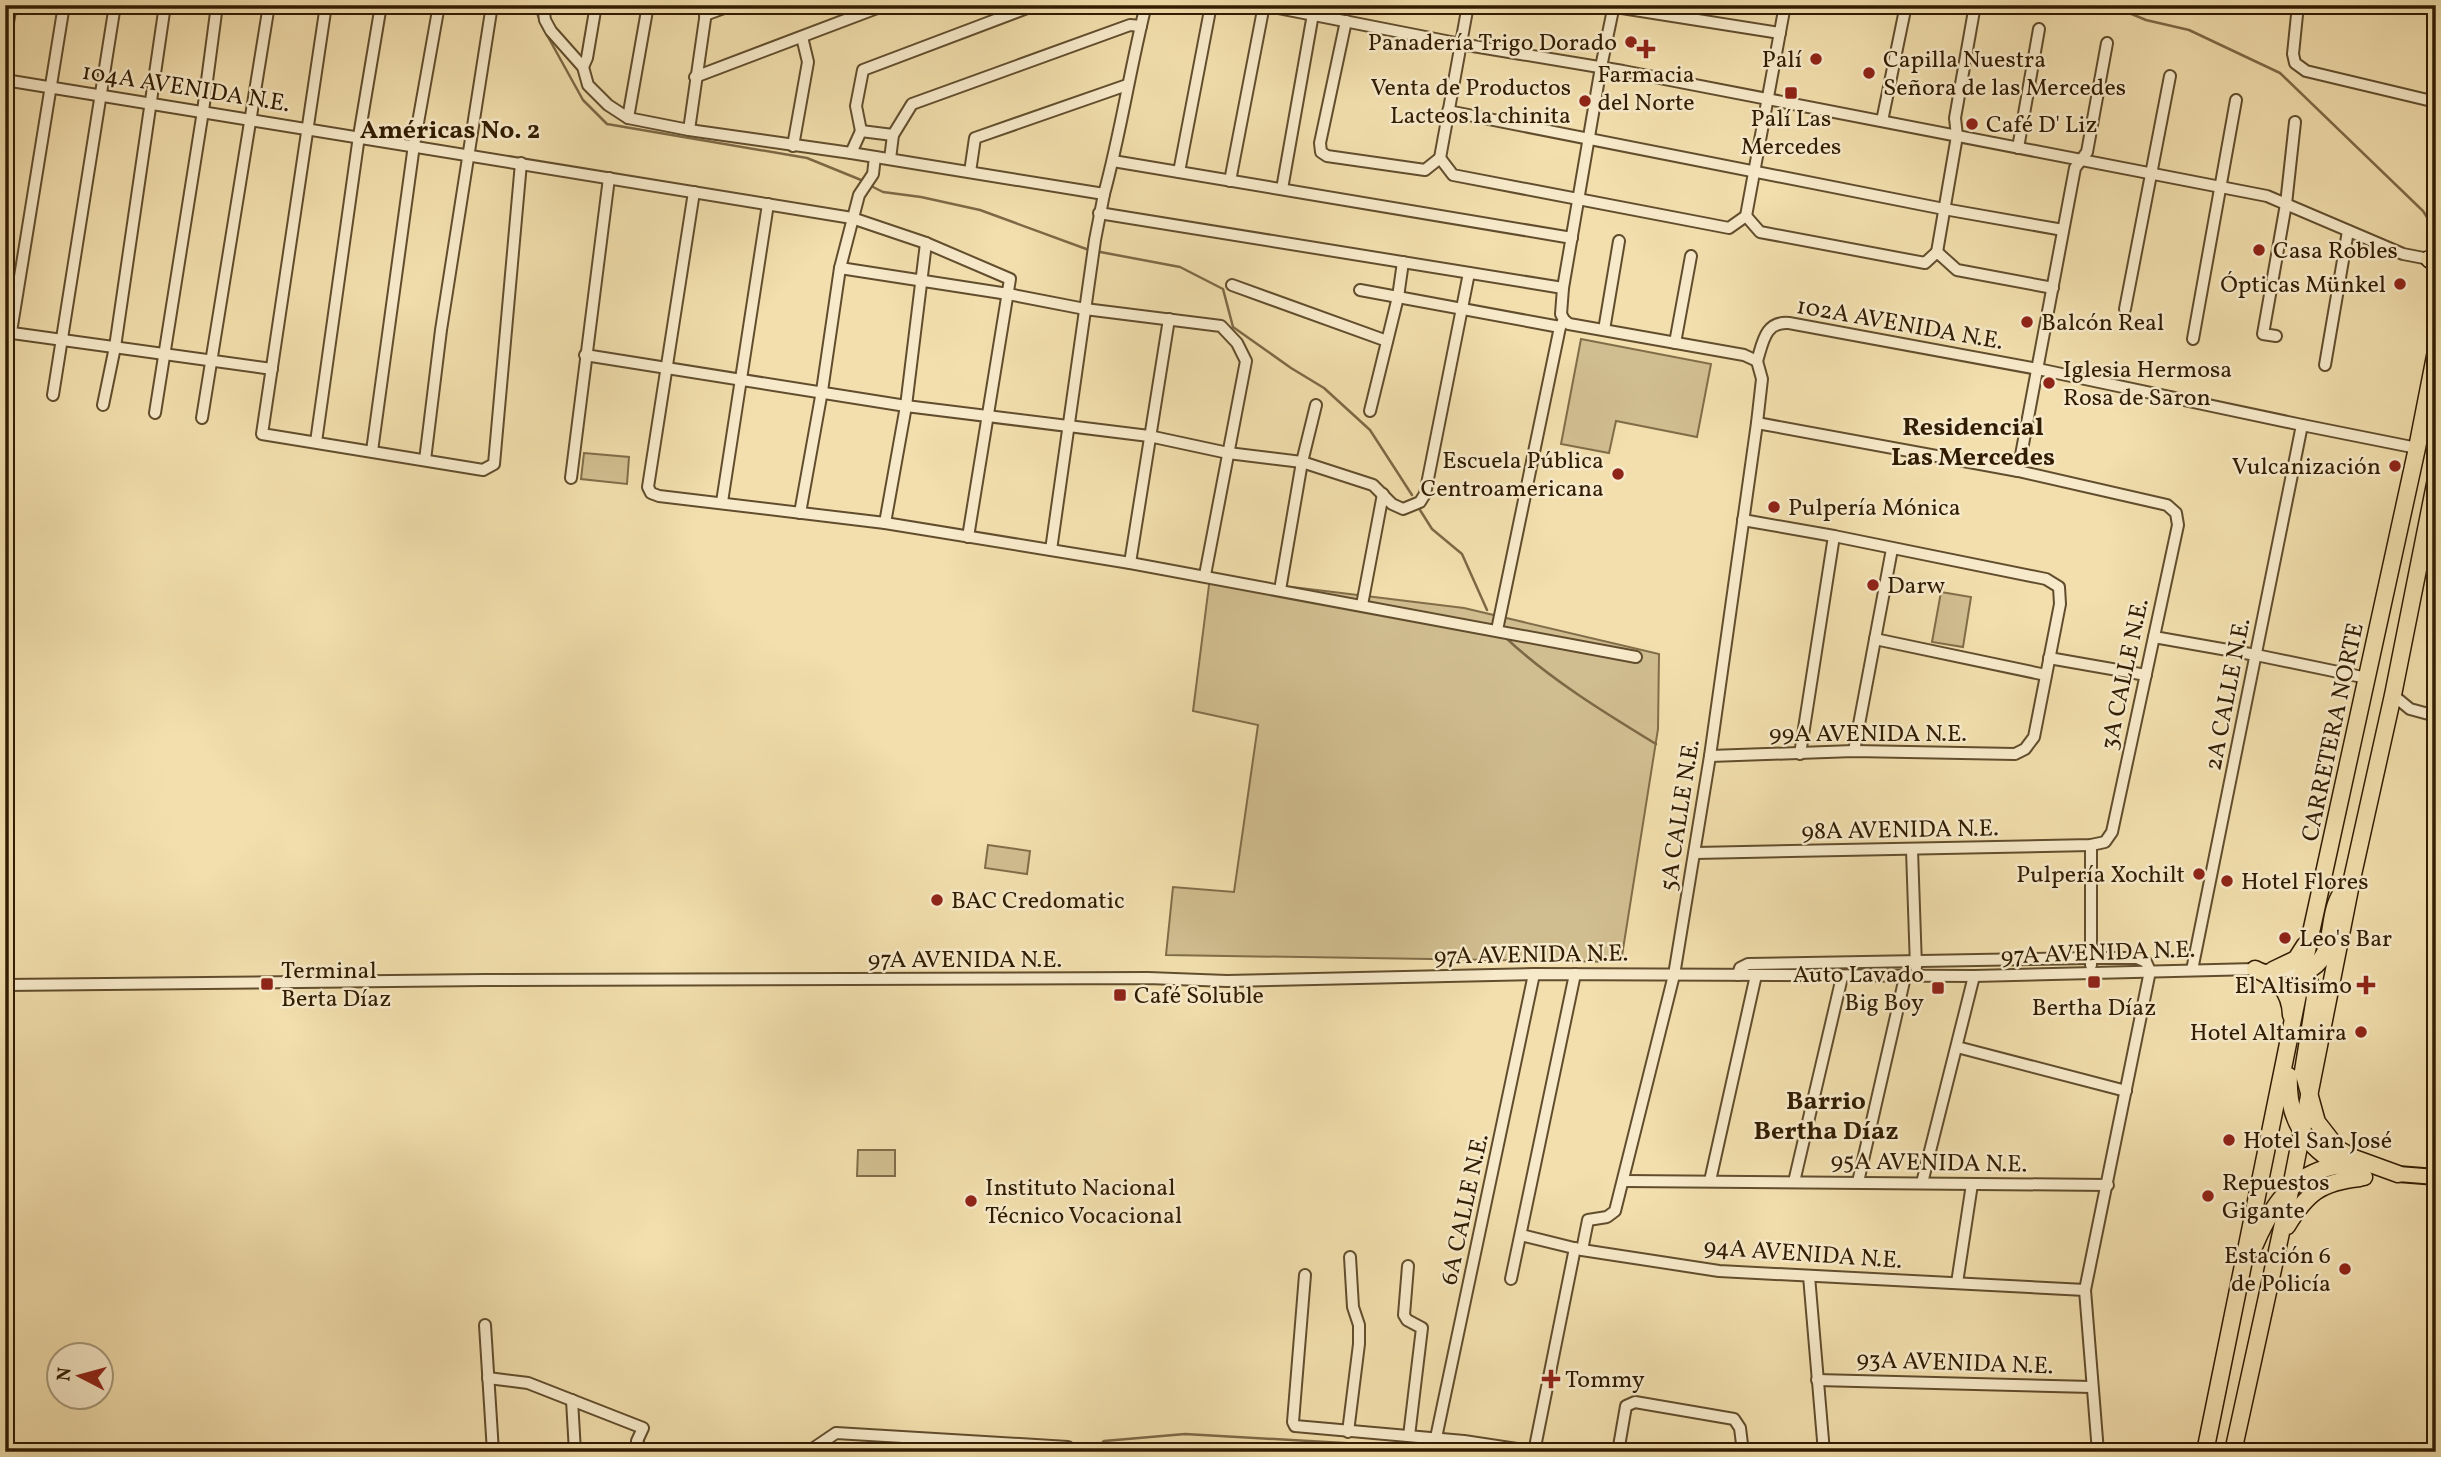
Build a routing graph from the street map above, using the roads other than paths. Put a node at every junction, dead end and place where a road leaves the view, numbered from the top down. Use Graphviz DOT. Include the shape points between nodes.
graph roads {
  1 [pos="11,5"];
  2 [pos="64,5"];
  3 [pos="115,5"];
  4 [pos="165,5"];
  5 [pos="217,5"];
  6 [pos="269,5"];
  7 [pos="326,5"];
  8 [pos="381,5"];
  9 [pos="439,5"];
  10 [pos="492,5"];
  11 [pos="543,5"];
  12 [pos="596,5"];
  13 [pos="648,5"];
  14 [pos="732,5"];
  15 [pos="885,5"];
  16 [pos="1035,5"];
  17 [pos="1146,5"];
  18 [pos="1211,5"];
  19 [pos="1264,5"];
  20 [pos="1468,5"];
  21 [pos="1785,5"];
  22 [pos="1906,5"];
  23 [pos="1975,5"];
  24 [pos="2298,5"];
  25 [pos="1610,6"];
  26 [pos="706,10"];
  27 [pos="1313,14"];
  28 [pos="1346,21"];
  29 [pos="1141,26"];
  30 [pos="2039,29"];
  31 [pos="1780,33"];
  32 [pos="802,37"];
  33 [pos="5,40"];
  34 [pos="2107,43"];
  35 [pos="1461,44"];
  36 [pos="583,67"];
  37 [pos="1601,67"];
  38 [pos="2170,76"];
  39 [pos="695,77"];
  40 [pos="5,80"];
  41 [pos="1127,85"];
  42 [pos="51,87"];
  43 [pos="101,95"];
  44 [pos="1768,100"];
  45 [pos="2235,100"];
  46 [pos="2436,102"];
  47 [pos="152,103"];
  48 [pos="202,111"];
  49 [pos="1448,111"];
  50 [pos="628,118"];
  51 [pos="251,119"];
  52 [pos="1882,121"];
  53 [pos="2295,122"];
  54 [pos="307,128"];
  55 [pos="688,130"];
  56 [pos="860,131"];
  57 [pos="893,135"];
  58 [pos="359,136"];
  59 [pos="1957,136"];
  60 [pos="1589,138"];
  61 [pos="414,145"];
  62 [pos="793,146"];
  63 [pos="2018,148"];
  64 [pos="851,153"];
  65 [pos="467,154"];
  66 [pos="876,157"];
  67 [pos="1440,158"];
  68 [pos="890,159"];
  69 [pos="2079,160"];
  70 [pos="1113,161"];
  71 [pos="521,163"];
  72 [pos="1755,170"];
  73 [pos="970,172"];
  74 [pos="1179,172"];
  75 [pos="2151,174"];
  76 [pos="609,178"];
  77 [pos="1230,181"];
  78 [pos="2220,187"];
  79 [pos="1282,189"];
  80 [pos="694,192"];
  81 [pos="1104,194"];
  82 [pos="1577,200"];
  83 [pos="768,204"];
  84 [pos="2286,204"];
  85 [pos="1944,209"];
  86 [pos="1100,213"];
  87 [pos="1746,216"];
  88 [pos="852,218"];
  89 [pos="2063,230"];
  90 [pos="2347,230"];
  91 [pos="1572,238"];
  92 [pos="1619,241"];
  93 [pos="926,243"];
  94 [pos="1937,252"];
  95 [pos="1691,256"];
  96 [pos="2433,261"];
  97 [pos="1403,262"];
  98 [pos="840,268"];
  99 [pos="1469,273"];
  100 [pos="922,280"];
  101 [pos="1232,285"];
  102 [pos="1563,288"];
  103 [pos="2053,288"];
  104 [pos="1360,290"];
  105 [pos="1008,294"];
  106 [pos="1398,297"];
  107 [pos="1086,309"];
  108 [pos="2124,309"];
  109 [pos="1462,310"];
  110 [pos="1169,319"];
  111 [pos="1562,323"];
  112 [pos="1604,330"];
  113 [pos="8,332"];
  114 [pos="2276,336"];
  115 [pos="2193,339"];
  116 [pos="62,340"];
  117 [pos="1387,341"];
  118 [pos="1675,343"];
  119 [pos="115,347"];
  120 [pos="2436,351"];
  121 [pos="164,354"];
  122 [pos="585,355"];
  123 [pos="212,360"];
  124 [pos="1757,360"];
  125 [pos="2325,365"];
  126 [pos="666,368"];
  127 [pos="272,369"];
  128 [pos="2038,369"];
  129 [pos="741,380"];
  130 [pos="822,391"];
  131 [pos="53,395"];
  132 [pos="103,405"];
  133 [pos="1316,405"];
  134 [pos="906,406"];
  135 [pos="1370,411"];
  136 [pos="155,413"];
  137 [pos="988,414"];
  138 [pos="202,418"];
  139 [pos="1757,424"];
  140 [pos="2302,425"];
  141 [pos="1069,426"];
  142 [pos="1149,436"];
  143 [pos="316,442"];
  144 [pos="2417,447"];
  145 [pos="372,451"];
  146 [pos="1228,453"];
  147 [pos="425,460"];
  148 [pos="1302,462"];
  149 [pos="2018,471"];
  150 [pos="571,478"];
  151 [pos="2436,479"];
  152 [pos="1383,494"];
  153 [pos="722,502"];
  154 [pos="800,513"];
  155 [pos="1743,520"];
  156 [pos="885,523"];
  157 [pos="1834,536"];
  158 [pos="968,537"];
  159 [pos="1892,549"];
  160 [pos="1051,550"];
  161 [pos="1130,563"];
  162 [pos="1205,575"];
  163 [pos="1280,590"];
  164 [pos="1362,605"];
  165 [pos="1497,630"];
  166 [pos="2154,636"];
  167 [pos="1875,639"];
  168 [pos="2256,654"];
  169 [pos="1636,657"];
  170 [pos="2049,658"];
  171 [pos="2146,674"];
  172 [pos="2046,675"];
  173 [pos="2367,678"];
  174 [pos="2393,695"];
  175 [pos="2436,716"];
  176 [pos="1854,751"];
  177 [pos="1800,754"];
  178 [pos="1710,756"];
  179 [pos="2105,842"];
  180 [pos="2091,845"];
  181 [pos="1912,850"];
  182 [pos="1695,853"];
  183 [pos="2352,879"];
  184 [pos="2314,923"];
  185 [pos="2091,958"];
  186 [pos="1916,961"];
  187 [pos="2255,969"];
  188 [pos="2192,970"];
  189 [pos="2273,970"];
  190 [pos="2150,971"];
  191 [pos="2091,972"];
  192 [pos="2302,973"];
  193 [pos="1534,974"];
  194 [pos="1575,974"];
  195 [pos="1674,975"];
  196 [pos="1738,975"];
  197 [pos="1756,975"];
  198 [pos="1911,976"];
  199 [pos="1974,976"];
  200 [pos="1842,977"];
  201 [pos="5,985"];
  202 [pos="2292,1026"];
  203 [pos="1957,1046"];
  204 [pos="2126,1091"];
  205 [pos="2309,1098"];
  206 [pos="2302,1132"];
  207 [pos="2338,1166"];
  208 [pos="2364,1170"];
  209 [pos="2398,1174"];
  210 [pos="2436,1177"];
  211 [pos="1624,1181"];
  212 [pos="1710,1181"];
  213 [pos="1794,1182"];
  214 [pos="1858,1182"];
  215 [pos="1922,1183"];
  216 [pos="1972,1184"];
  217 [pos="2108,1185"];
  218 [pos="2291,1187"];
  219 [pos="1521,1235"];
  220 [pos="2280,1237"];
  221 [pos="1578,1249"];
  222 [pos="1350,1256"];
  223 [pos="1408,1266"];
  224 [pos="1305,1275"];
  225 [pos="1809,1276"];
  226 [pos="1511,1279"];
  227 [pos="1957,1283"];
  228 [pos="2239,1287"];
  229 [pos="2085,1290"];
  230 [pos="485,1325"];
  231 [pos="488,1378"];
  232 [pos="1817,1380"];
  233 [pos="2091,1387"];
  234 [pos="572,1400"];
  235 [pos="1348,1432"];
  236 [pos="1409,1436"];
  237 [pos="1437,1438"];
  238 [pos="493,1452"];
  239 [pos="575,1452"];
  240 [pos="642,1452"];
  241 [pos="808,1452"];
  242 [pos="1067,1452"];
  243 [pos="1433,1452"];
  244 [pos="1535,1452"];
  245 [pos="1618,1452"];
  246 [pos="1743,1452"];
  247 [pos="1824,1452"];
  248 [pos="2098,1452"];
  249 [pos="2205,1452"];
  250 [pos="2233,1452"];
  1 -- 33 [label="street"];
  2 -- 42 [label="street"];
  3 -- 43 [label="street"];
  4 -- 47 [label="street"];
  5 -- 48 [label="street"];
  6 -- 51 [label="street"];
  7 -- 54 [label="street"];
  8 -- 58 [label="street"];
  9 -- 61 [label="street"];
  10 -- 65 [label="street"];
  11 -- 36 [label="street" via="551,31"];
  12 -- 36 [label="street"];
  13 -- 50 [label="street"];
  14 -- 26 [label="street"];
  15 -- 32 [label="street"];
  16 -- 56 [label="street" via="863,70 856,106"];
  17 -- 29 [label="street"];
  18 -- 74 [label="street"];
  19 -- 27 [label="street"];
  19 -- 77 [label="street"];
  20 -- 35 [label="street"];
  21 -- 31 [label="street"];
  22 -- 52 [label="street"];
  23 -- 59 [label="street" via="1955,118"];
  24 -- 46 [label="street" via="2293,54 2295,63 2306,71"];
  25 -- 31 [label="street"];
  25 -- 37 [label="street"];
  26 -- 39 [label="street"];
  27 -- 28 [label="street"];
  27 -- 79 [label="street"];
  28 -- 35 [label="street"];
  28 -- 67 [label="street" via="1321,152 1425,170"];
  29 -- 41 [label="street"];
  29 -- 57 [label="street" via="1130,25 912,104"];
  30 -- 63 [label="street"];
  31 -- 44 [label="street"];
  32 -- 39 [label="street"];
  32 -- 62 [label="street" via="808,62"];
  34 -- 69 [label="street" via="2087,152"];
  35 -- 37 [label="street"];
  35 -- 49 [label="street"];
  36 -- 50 [label="street" via="588,85"];
  37 -- 44 [label="street"];
  37 -- 60 [label="street"];
  38 -- 75 [label="street"];
  39 -- 55 [label="street"];
  40 -- 42 [label="street, 104A AVENIDA N.E."];
  41 -- 70 [label="street"];
  41 -- 73 [label="street" via="975,138"];
  42 -- 43 [label="street, 104A AVENIDA N.E."];
  42 -- 113 [label="street"];
  43 -- 47 [label="street, 104A AVENIDA N.E."];
  43 -- 116 [label="street"];
  44 -- 52 [label="street"];
  44 -- 72 [label="street"];
  45 -- 78 [label="street"];
  47 -- 48 [label="street, 104A AVENIDA N.E."];
  47 -- 119 [label="street"];
  48 -- 51 [label="street, 104A AVENIDA N.E."];
  48 -- 121 [label="street"];
  49 -- 60 [label="street"];
  49 -- 67 [label="street"];
  50 -- 55 [label="street"];
  51 -- 54 [label="street, 104A AVENIDA N.E."];
  51 -- 123 [label="street"];
  52 -- 59 [label="street"];
  53 -- 84 [label="street"];
  54 -- 58 [label="street, 104A AVENIDA N.E."];
  54 -- 127 [label="street"];
  55 -- 62 [label="street"];
  56 -- 57 [label="street"];
  56 -- 64 [label="street"];
  57 -- 68 [label="street"];
  58 -- 61 [label="street, 104A AVENIDA N.E."];
  58 -- 143 [label="street"];
  59 -- 63 [label="street"];
  59 -- 85 [label="street"];
  60 -- 72 [label="street"];
  60 -- 82 [label="street"];
  61 -- 65 [label="street, 104A AVENIDA N.E."];
  61 -- 145 [label="street"];
  62 -- 64 [label="street"];
  63 -- 69 [label="street"];
  64 -- 66 [label="street"];
  65 -- 71 [label="street, 104A AVENIDA N.E."];
  65 -- 147 [label="street"];
  66 -- 68 [label="street"];
  66 -- 88 [label="street"];
  67 -- 82 [label="street" via="1453,175"];
  68 -- 73 [label="street"];
  69 -- 75 [label="street"];
  69 -- 89 [label="street"];
  70 -- 74 [label="street"];
  70 -- 81 [label="street"];
  71 -- 76 [label="street, 104A AVENIDA N.E."];
  71 -- 147 [label="street" via="494,464 483,470"];
  72 -- 85 [label="street"];
  72 -- 87 [label="street"];
  73 -- 81 [label="street"];
  74 -- 77 [label="street"];
  75 -- 78 [label="street"];
  75 -- 108 [label="street"];
  76 -- 80 [label="street, 104A AVENIDA N.E."];
  76 -- 122 [label="street"];
  77 -- 79 [label="street"];
  78 -- 84 [label="street"];
  78 -- 115 [label="street"];
  79 -- 91 [label="street"];
  80 -- 83 [label="street, 104A AVENIDA N.E."];
  80 -- 126 [label="street"];
  81 -- 86 [label="street"];
  82 -- 87 [label="street" via="1728,228"];
  82 -- 91 [label="street"];
  83 -- 88 [label="street, 104A AVENIDA N.E."];
  83 -- 129 [label="street"];
  84 -- 90 [label="street"];
  84 -- 114 [label="street" via="2263,334"];
  85 -- 89 [label="street"];
  85 -- 94 [label="street"];
  86 -- 97 [label="street"];
  86 -- 107 [label="street"];
  87 -- 94 [label="street" via="1760,232 1925,263"];
  88 -- 93 [label="street, 104A AVENIDA N.E."];
  88 -- 98 [label="street"];
  89 -- 103 [label="street"];
  90 -- 96 [label="street" via="2403,254"];
  90 -- 125 [label="street"];
  91 -- 102 [label="street"];
  92 -- 112 [label="street"];
  93 -- 100 [label="street"];
  93 -- 105 [label="street, 104A AVENIDA N.E." via="1010,279"];
  94 -- 103 [label="street" via="1957,270"];
  95 -- 118 [label="street"];
  97 -- 99 [label="street"];
  97 -- 106 [label="street"];
  98 -- 100 [label="street"];
  98 -- 130 [label="street"];
  99 -- 102 [label="street"];
  99 -- 109 [label="street"];
  100 -- 105 [label="street"];
  100 -- 134 [label="street"];
  101 -- 117 [label="street"];
  102 -- 111 [label="street"];
  103 -- 128 [label="street"];
  104 -- 106 [label="street"];
  105 -- 107 [label="street"];
  105 -- 137 [label="street"];
  106 -- 109 [label="street"];
  106 -- 117 [label="street"];
  107 -- 110 [label="street"];
  107 -- 141 [label="street"];
  109 -- 111 [label="street"];
  109 -- 152 [label="street" via="1425,494 1420,502 1403,509"];
  110 -- 142 [label="street"];
  110 -- 146 [label="street" via="1221,326 1237,342 1246,361"];
  111 -- 112 [label="street"];
  111 -- 165 [label="street"];
  112 -- 118 [label="street"];
  113 -- 116 [label="street"];
  116 -- 119 [label="street"];
  116 -- 131 [label="street"];
  117 -- 135 [label="street"];
  118 -- 124 [label="street"];
  119 -- 121 [label="street"];
  119 -- 132 [label="street"];
  120 -- 144 [label="highway, CARRETERA NORTE"];
  121 -- 123 [label="street"];
  121 -- 136 [label="street"];
  122 -- 126 [label="street"];
  122 -- 150 [label="street"];
  123 -- 127 [label="street"];
  123 -- 138 [label="street"];
  124 -- 128 [label="street, 102A AVENIDA N.E." via="1766,333 1780,322"];
  124 -- 139 [label="street, 5A CALLE N.E." via="1762,379"];
  126 -- 129 [label="street"];
  126 -- 153 [label="street" via="648,487 659,496"];
  127 -- 143 [label="street" via="262,434"];
  128 -- 140 [label="street, 102A AVENIDA N.E."];
  128 -- 149 [label="street"];
  129 -- 130 [label="street"];
  129 -- 153 [label="street"];
  130 -- 134 [label="street"];
  130 -- 154 [label="street"];
  133 -- 148 [label="street"];
  134 -- 137 [label="street"];
  134 -- 156 [label="street"];
  137 -- 141 [label="street"];
  137 -- 158 [label="street"];
  139 -- 149 [label="street"];
  139 -- 155 [label="street, 5A CALLE N.E."];
  140 -- 144 [label="street, 102A AVENIDA N.E."];
  140 -- 168 [label="street, 2A CALLE N.E."];
  141 -- 142 [label="street"];
  141 -- 160 [label="street"];
  142 -- 146 [label="street"];
  142 -- 161 [label="street"];
  143 -- 145 [label="street"];
  144 -- 173 [label="highway, CARRETERA NORTE"];
  145 -- 147 [label="street"];
  146 -- 148 [label="street"];
  146 -- 162 [label="street"];
  148 -- 152 [label="street" via="1373,485"];
  148 -- 163 [label="street"];
  149 -- 166 [label="street, 3A CALLE N.E." via="2167,505 2176,513 2178,525"];
  151 -- 174 [label="highway, CARRETERA NORTE"];
  152 -- 164 [label="street"];
  153 -- 154 [label="street"];
  154 -- 156 [label="street"];
  155 -- 157 [label="street"];
  155 -- 178 [label="street, 5A CALLE N.E."];
  156 -- 158 [label="street"];
  157 -- 159 [label="street"];
  157 -- 177 [label="street"];
  158 -- 160 [label="street"];
  159 -- 167 [label="street"];
  159 -- 170 [label="street" via="2046,579 2059,587"];
  160 -- 161 [label="street"];
  161 -- 162 [label="street"];
  162 -- 163 [label="street"];
  163 -- 164 [label="street"];
  164 -- 165 [label="street"];
  165 -- 169 [label="street"];
  166 -- 168 [label="street"];
  166 -- 171 [label="street, 3A CALLE N.E."];
  167 -- 172 [label="street"];
  167 -- 176 [label="street"];
  168 -- 173 [label="street"];
  168 -- 188 [label="street, 2A CALLE N.E."];
  170 -- 171 [label="street"];
  170 -- 172 [label="street"];
  171 -- 179 [label="street, 3A CALLE N.E." via="2112,832"];
  172 -- 176 [label="street, 99A AVENIDA N.E." via="2034,737 2015,754"];
  173 -- 184 [label="highway, CARRETERA NORTE"];
  174 -- 175 [label="street" via="2410,709"];
  174 -- 183 [label="highway, CARRETERA NORTE"];
  176 -- 177 [label="street, 99A AVENIDA N.E."];
  177 -- 178 [label="street, 99A AVENIDA N.E."];
  178 -- 182 [label="street, 5A CALLE N.E."];
  179 -- 180 [label="street, 98A AVENIDA N.E."];
  180 -- 181 [label="street, 98A AVENIDA N.E."];
  180 -- 185 [label="street"];
  181 -- 182 [label="street, 98A AVENIDA N.E."];
  181 -- 186 [label="street"];
  182 -- 195 [label="street, 5A CALLE N.E."];
  183 -- 192 [label="highway" via="2338,898 2325,956"];
  183 -- 205 [label="highway, CARRETERA NORTE"];
  184 -- 189 [label="highway" via="2296,959"];
  184 -- 192 [label="highway, CARRETERA NORTE"];
  185 -- 186 [label="street"];
  185 -- 190 [label="street" via="2137,958 2146,962"];
  185 -- 191 [label="street"];
  186 -- 196 [label="street" via="1748,964"];
  186 -- 198 [label="street"];
  187 -- 188 [label="street, 97A AVENIDA N.E."];
  187 -- 189 [label="street, 97A AVENIDA N.E."];
  187 -- 202 [label="highway" via="2277,981 2285,992"];
  188 -- 190 [label="street, 97A AVENIDA N.E."];
  189 -- 192 [label="street, 97A AVENIDA N.E."];
  190 -- 191 [label="street, 97A AVENIDA N.E."];
  190 -- 204 [label="street"];
  191 -- 199 [label="street, 97A AVENIDA N.E."];
  192 -- 202 [label="highway, CARRETERA NORTE"];
  192 -- 205 [label="highway" via="2315,997 2303,1071"];
  193 -- 194 [label="street, 97A AVENIDA N.E."];
  193 -- 201 [label="street, 97A AVENIDA N.E." via="1227,981"];
  193 -- 237 [label="street, 6A CALLE N.E."];
  194 -- 195 [label="street, 97A AVENIDA N.E."];
  194 -- 219 [label="street"];
  195 -- 196 [label="street, 97A AVENIDA N.E."];
  195 -- 211 [label="street, 5A CALLE N.E."];
  196 -- 197 [label="street, 97A AVENIDA N.E."];
  197 -- 200 [label="street, 97A AVENIDA N.E."];
  197 -- 212 [label="street"];
  198 -- 199 [label="street, 97A AVENIDA N.E."];
  198 -- 200 [label="street, 97A AVENIDA N.E."];
  198 -- 214 [label="street"];
  199 -- 203 [label="street"];
  200 -- 213 [label="street"];
  202 -- 206 [label="highway" via="2289,1096"];
  202 -- 228 [label="highway, CARRETERA NORTE"];
  203 -- 204 [label="street"];
  203 -- 215 [label="street"];
  204 -- 217 [label="street"];
  205 -- 206 [label="highway, CARRETERA NORTE"];
  205 -- 208 [label="highway" via="2331,1143"];
  206 -- 207 [label="highway"];
  206 -- 218 [label="highway, CARRETERA NORTE"];
  207 -- 208 [label="highway"];
  207 -- 218 [label="highway" via="2311,1173"];
  208 -- 209 [label="highway"];
  208 -- 220 [label="highway" via="2316,1190"];
  209 -- 210 [label="main road"];
  211 -- 212 [label="street, 95A AVENIDA N.E."];
  211 -- 221 [label="street, 5A CALLE N.E." via="1613,1214 1588,1220"];
  212 -- 213 [label="street, 95A AVENIDA N.E."];
  213 -- 214 [label="street, 95A AVENIDA N.E."];
  214 -- 215 [label="street, 95A AVENIDA N.E."];
  215 -- 216 [label="street, 95A AVENIDA N.E."];
  216 -- 217 [label="street, 95A AVENIDA N.E."];
  216 -- 227 [label="street"];
  217 -- 229 [label="street"];
  218 -- 220 [label="highway, CARRETERA NORTE"];
  218 -- 228 [label="highway" via="2267,1217"];
  219 -- 221 [label="street, 94A AVENIDA N.E."];
  219 -- 226 [label="street"];
  220 -- 250 [label="highway, CARRETERA NORTE"];
  221 -- 225 [label="street, 94A AVENIDA N.E." via="1719,1271"];
  221 -- 244 [label="street"];
  222 -- 235 [label="street" via="1359,1344"];
  223 -- 236 [label="street" via="1404,1315 1422,1328"];
  224 -- 235 [label="street" via="1293,1424"];
  225 -- 227 [label="street, 94A AVENIDA N.E."];
  225 -- 232 [label="street"];
  227 -- 229 [label="street, 94A AVENIDA N.E."];
  228 -- 249 [label="highway, CARRETERA NORTE"];
  229 -- 233 [label="street"];
  230 -- 231 [label="street"];
  231 -- 234 [label="street" via="528,1383"];
  231 -- 238 [label="street"];
  232 -- 233 [label="street, 93A AVENIDA N.E."];
  232 -- 247 [label="street"];
  233 -- 248 [label="street"];
  234 -- 239 [label="street"];
  234 -- 240 [label="street" via="643,1428 637,1441"];
  235 -- 236 [label="street"];
  236 -- 237 [label="street"];
  237 -- 243 [label="street, 6A CALLE N.E."];
  237 -- 244 [label="street"];
  241 -- 242 [label="street" via="836,1433 1068,1447"];
  245 -- 246 [label="street" via="1630,1403 1734,1419"];
}
